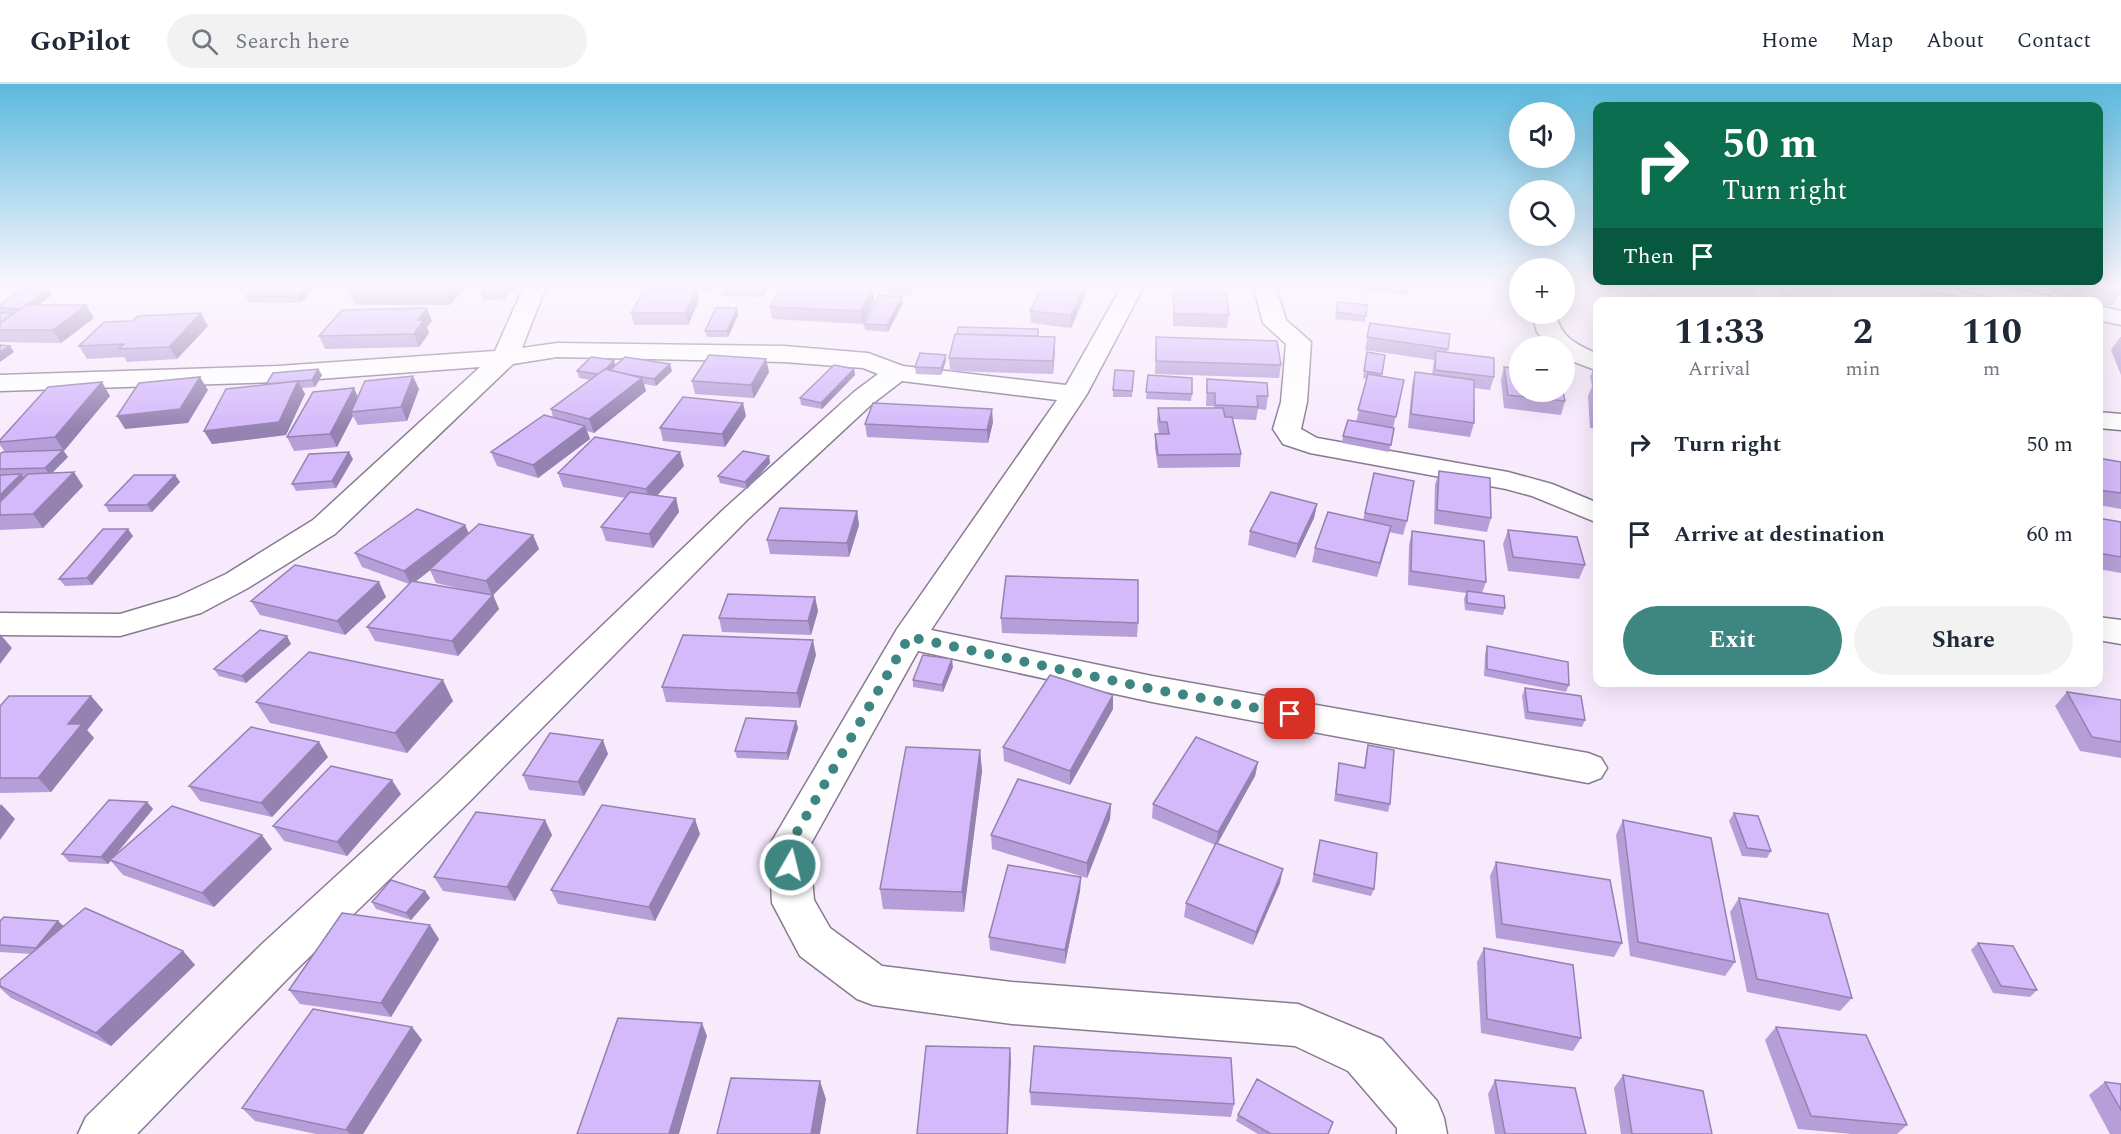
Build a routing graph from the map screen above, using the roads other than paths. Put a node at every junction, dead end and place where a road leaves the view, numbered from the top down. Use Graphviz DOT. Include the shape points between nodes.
graph roads {
  1 [pos="515,333"];
  2 [pos="1107,333"];
  3 [pos="1288,333"];
  4 [pos="1575,353"];
  5 [pos="505,358"];
  6 [pos="1593,362"];
  7 [pos="897,373"];
  8 [pos="0,383"];
  9 [pos="1074,394"];
  10 [pos="2103,420"];
  11 [pos="2121,422"];
  12 [pos="1593,512"];
  13 [pos="0,624"];
  14 [pos="2103,629"];
  15 [pos="2121,632"];
  16 [pos="909,637"];
  17 [pos="1588,768"];
  18 [pos="103,1134"];
  19 [pos="1422,1134"];
  1 -- 5 [label="street"];
  2 -- 9 [label="street"];
  3 -- 12 [label="street" via="1299,342 1294,402 1287,429 1293,438 1310,445 1508,481 1542,490"];
  4 -- 6 [label="street"];
  5 -- 7 [label="street" via="557,350 784,354 868,361"];
  5 -- 8 [label="street" via="278,374"];
  5 -- 13 [label="street" via="324,527 237,581 189,605 120,625"];
  7 -- 9 [label="street"];
  7 -- 18 [label="street" via="845,414 736,514 462,784 279,957"];
  9 -- 16 [label="street"];
  10 -- 11 [label="street"];
  14 -- 15 [label="street"];
  16 -- 17 [label="street" via="1152,689"];
  16 -- 19 [label="street" via="789,846 793,903 815,942 873,986 1012,1003 1298,1025 1365,1055 1420,1118"];
}
